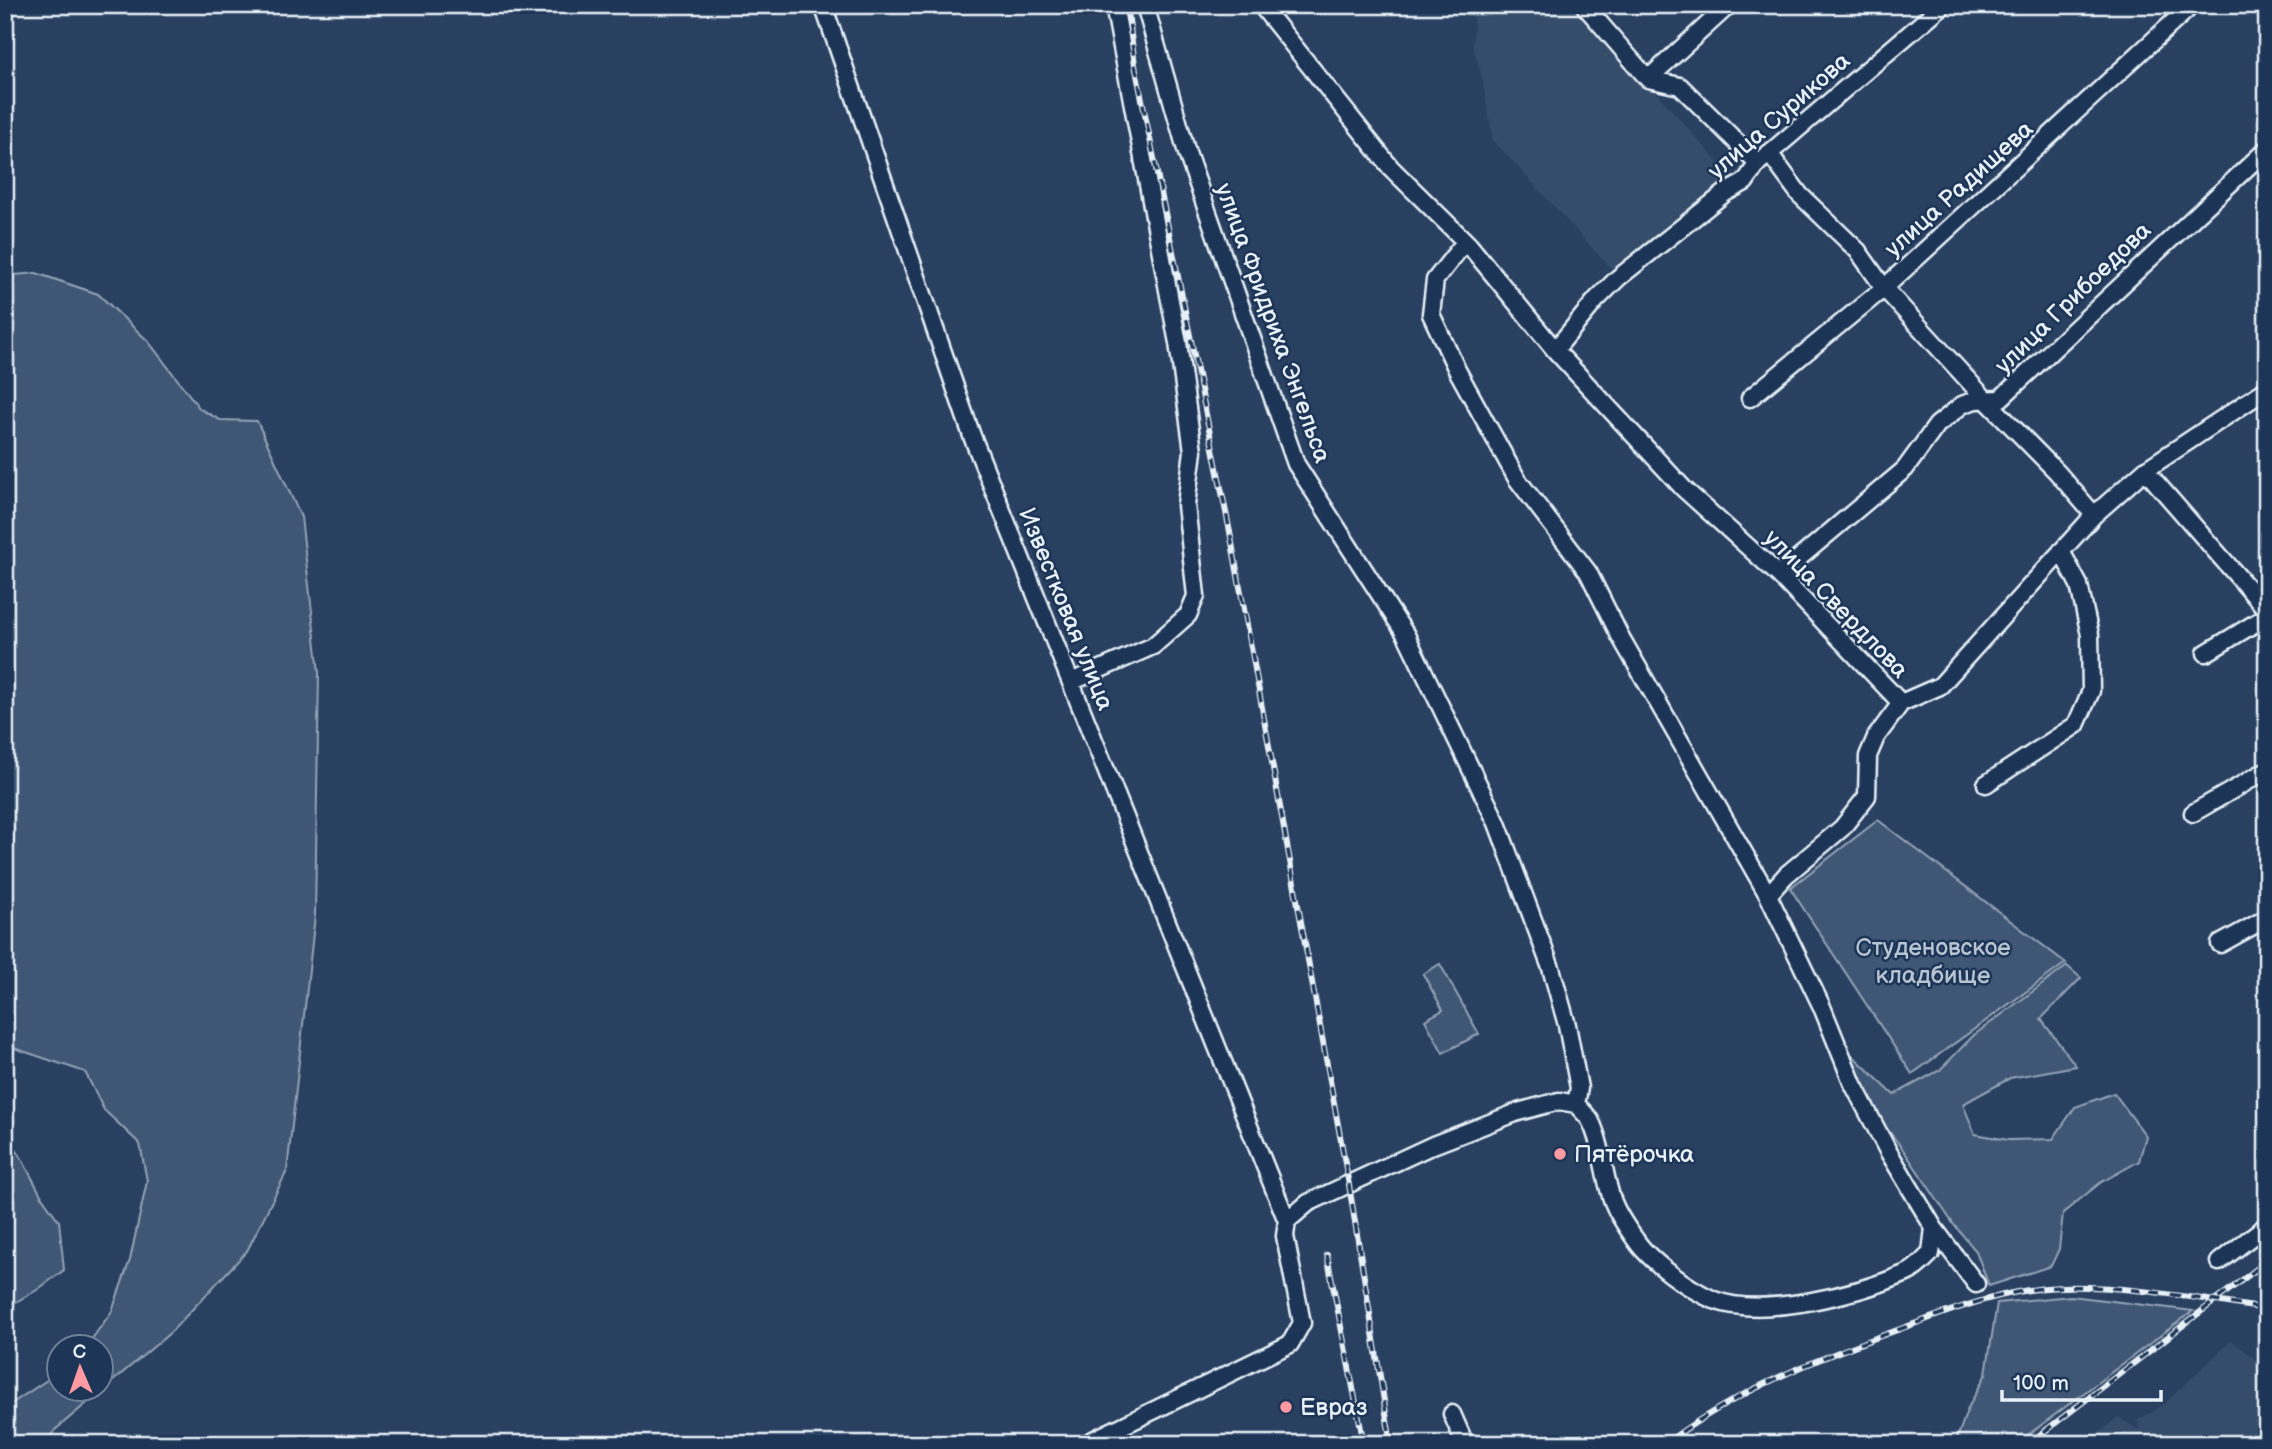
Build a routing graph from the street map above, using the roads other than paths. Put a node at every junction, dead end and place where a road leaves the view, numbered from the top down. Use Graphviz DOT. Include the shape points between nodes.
graph roads {
  1 [pos="823,5"];
  2 [pos="1114,5"];
  3 [pos="1145,5"];
  4 [pos="1261,5"];
  5 [pos="1584,5"];
  6 [pos="1730,5"];
  7 [pos="1943,5"];
  8 [pos="2192,5"];
  9 [pos="1648,79"];
  10 [pos="2267,149"];
  11 [pos="1764,158"];
  12 [pos="1465,242"];
  13 [pos="1884,288"];
  14 [pos="1555,349"];
  15 [pos="2267,389"];
  16 [pos="1750,398"];
  17 [pos="1987,401"];
  18 [pos="2145,470"];
  19 [pos="2094,515"];
  20 [pos="2061,551"];
  21 [pos="1779,575"];
  22 [pos="2267,610"];
  23 [pos="2267,616"];
  24 [pos="2206,653"];
  25 [pos="1071,682"];
  26 [pos="1901,703"];
  27 [pos="2267,770"];
  28 [pos="1986,784"];
  29 [pos="2193,813"];
  30 [pos="1768,895"];
  31 [pos="2267,918"];
  32 [pos="2220,944"];
  33 [pos="1576,1104"];
  34 [pos="1287,1221"];
  35 [pos="2267,1225"];
  36 [pos="1934,1228"];
  37 [pos="2219,1262"];
  38 [pos="1976,1284"];
  39 [pos="1452,1414"];
  40 [pos="1085,1444"];
  41 [pos="1465,1444"];
  1 -- 25 [label="street, Известковая улица" via="972,436"];
  2 -- 25 [label="street" via="1178,343 1193,451 1186,505 1196,596 1188,615 1153,646"];
  3 -- 33 [label="street, улица Фридриха Энгельса" via="1187,153 1296,464 1406,635 1497,822 1567,1025 1578,1088"];
  4 -- 12 [label="street, улица Свердлова" via="1391,168"];
  5 -- 9 [label="street"];
  6 -- 9 [label="street"];
  7 -- 11 [label="street, улица Сурикова"];
  8 -- 13 [label="street, улица Радищева"];
  9 -- 11 [label="street" via="1679,86"];
  10 -- 17 [label="street, улица Грибоедова" via="2000,399"];
  11 -- 13 [label="street" via="1858,251"];
  11 -- 14 [label="street, улица Сурикова" via="1745,182 1725,192 1618,278"];
  12 -- 14 [label="street, улица Свердлова"];
  12 -- 30 [label="street" via="1435,280 1430,314 1517,479 1588,572"];
  13 -- 16 [label="street, улица Радищева"];
  13 -- 17 [label="street"];
  14 -- 21 [label="street, улица Свердлова" via="1684,489"];
  15 -- 18 [label="street, улица Свердлова"];
  17 -- 19 [label="street"];
  17 -- 21 [label="street, улица Грибоедова" via="1962,405 1937,425 1905,469"];
  18 -- 19 [label="street, улица Свердлова"];
  18 -- 22 [label="street"];
  19 -- 20 [label="street, улица Свердлова"];
  20 -- 26 [label="street, улица Свердлова" via="1940,686"];
  20 -- 28 [label="street" via="2079,585 2090,635 2091,691 2076,725"];
  21 -- 26 [label="street, улица Свердлова"];
  23 -- 24 [label="street"];
  25 -- 34 [label="street, Известковая улица"];
  26 -- 30 [label="street" via="1868,756 1867,796 1842,828"];
  27 -- 29 [label="street"];
  30 -- 36 [label="street" via="1853,1084"];
  31 -- 32 [label="street"];
  33 -- 34 [label="street" via="1559,1101 1518,1112 1433,1146 1308,1203"];
  33 -- 36 [label="street, улица Фридриха Энгельса" via="1590,1120 1614,1203 1636,1242 1656,1262 1715,1300 1777,1306 1850,1292 1909,1272 1931,1253"];
  34 -- 40 [label="street" via="1285,1236 1302,1323 1290,1344"];
  35 -- 37 [label="street"];
  36 -- 38 [label="street"];
  39 -- 41 [label="street"];
}
